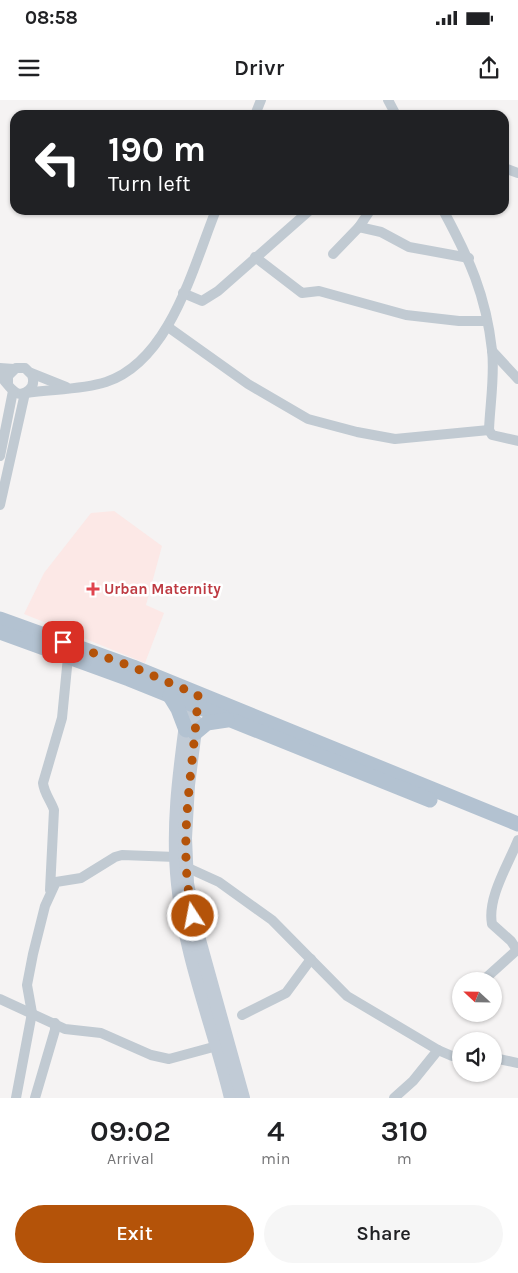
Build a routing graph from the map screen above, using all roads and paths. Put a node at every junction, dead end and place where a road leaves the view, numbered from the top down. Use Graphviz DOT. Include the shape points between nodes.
graph roads {
  1 [pos="214,215"];
  2 [pos="304,215"];
  3 [pos="367,215"];
  4 [pos="446,215"];
  5 [pos="359,227"];
  6 [pos="332,254"];
  7 [pos="255,257"];
  8 [pos="469,258"];
  9 [pos="183,293"];
  10 [pos="487,321"];
  11 [pos="168,327"];
  12 [pos="492,351"];
  13 [pos="0,368"];
  14 [pos="14,370"];
  15 [pos="31,372"];
  16 [pos="0,376"];
  17 [pos="518,379"];
  18 [pos="67,387"];
  19 [pos="10,388"];
  20 [pos="25,393"];
  21 [pos="489,430"];
  22 [pos="518,441"];
  23 [pos="0,456"];
  24 [pos="0,505"];
  25 [pos="0,619"];
  26 [pos="0,632"];
  27 [pos="68,657"];
  28 [pos="170,696"];
  29 [pos="194,700"];
  30 [pos="228,720"];
  31 [pos="191,731"];
  32 [pos="518,824"];
  33 [pos="518,834"];
  34 [pos="518,840"];
  35 [pos="176,857"];
  36 [pos="186,867"];
  37 [pos="50,896"];
  38 [pos="311,959"];
  39 [pos="493,972"];
  40 [pos="0,1000"];
  41 [pos="32,1013"];
  42 [pos="242,1015"];
  43 [pos="55,1023"];
  44 [pos="217,1046"];
  45 [pos="438,1050"];
  46 [pos="452,1056"];
  47 [pos="502,1060"];
  48 [pos="518,1063"];
  49 [pos="16,1098"];
  50 [pos="35,1098"];
  51 [pos="231,1098"];
  52 [pos="243,1098"];
  53 [pos="394,1098"];
  1 -- 9 [label="street"];
  2 -- 7 [label="street"];
  3 -- 5 [label="street"];
  4 -- 8 [label="street"];
  5 -- 6 [label="street"];
  5 -- 8 [label="street" via="381,232 409,247"];
  7 -- 9 [label="street" via="205,300"];
  7 -- 10 [label="street" via="302,293 319,291 406,315"];
  8 -- 10 [label="street"];
  9 -- 11 [label="street"];
  10 -- 12 [label="street"];
  11 -- 18 [label="street" via="141,362 119,377 94,385"];
  11 -- 21 [label="street" via="248,384 308,419 395,439"];
  12 -- 17 [label="street"];
  12 -- 21 [label="street"];
  13 -- 14 [label="street"];
  14 -- 15 [label="street" via="22,368"];
  14 -- 19 [label="street" via="8,376"];
  15 -- 18 [label="street"];
  15 -- 20 [label="street" via="33,384"];
  16 -- 19 [label="street"];
  18 -- 20 [label="street"];
  19 -- 20 [label="street"];
  19 -- 23 [label="street"];
  20 -- 24 [label="street"];
  21 -- 22 [label="street" via="492,434"];
  25 -- 29 [label="main road" via="133,667"];
  26 -- 27 [label="main road"];
  27 -- 28 [label="main road"];
  27 -- 37 [label="street" via="62,718 43,783 54,810"];
  28 -- 29 [label="main road"];
  28 -- 31 [label="main road"];
  29 -- 30 [label="main road"];
  29 -- 31 [label="street"];
  29 -- 32 [label="main road"];
  30 -- 31 [label="main road" via="207,723"];
  30 -- 33 [label="main road"];
  31 -- 35 [label="street" via="178,784"];
  31 -- 36 [label="street"];
  34 -- 39 [label="street" via="495,896 491,915 492,924 517,950"];
  35 -- 37 [label="street" via="115,857 82,878 56,882"];
  35 -- 44 [label="street" via="184,926"];
  36 -- 38 [label="street" via="219,882 272,920"];
  36 -- 52 [label="street" via="196,929"];
  37 -- 41 [label="street" via="27,985"];
  38 -- 42 [label="street" via="286,993"];
  38 -- 45 [label="street" via="348,996"];
  40 -- 41 [label="street"];
  41 -- 43 [label="street"];
  41 -- 49 [label="street"];
  43 -- 44 [label="street" via="69,1030 111,1036 151,1055 170,1059"];
  43 -- 50 [label="street"];
  44 -- 51 [label="street"];
  45 -- 46 [label="street"];
  45 -- 53 [label="street" via="413,1081"];
  47 -- 48 [label="street"];
}
